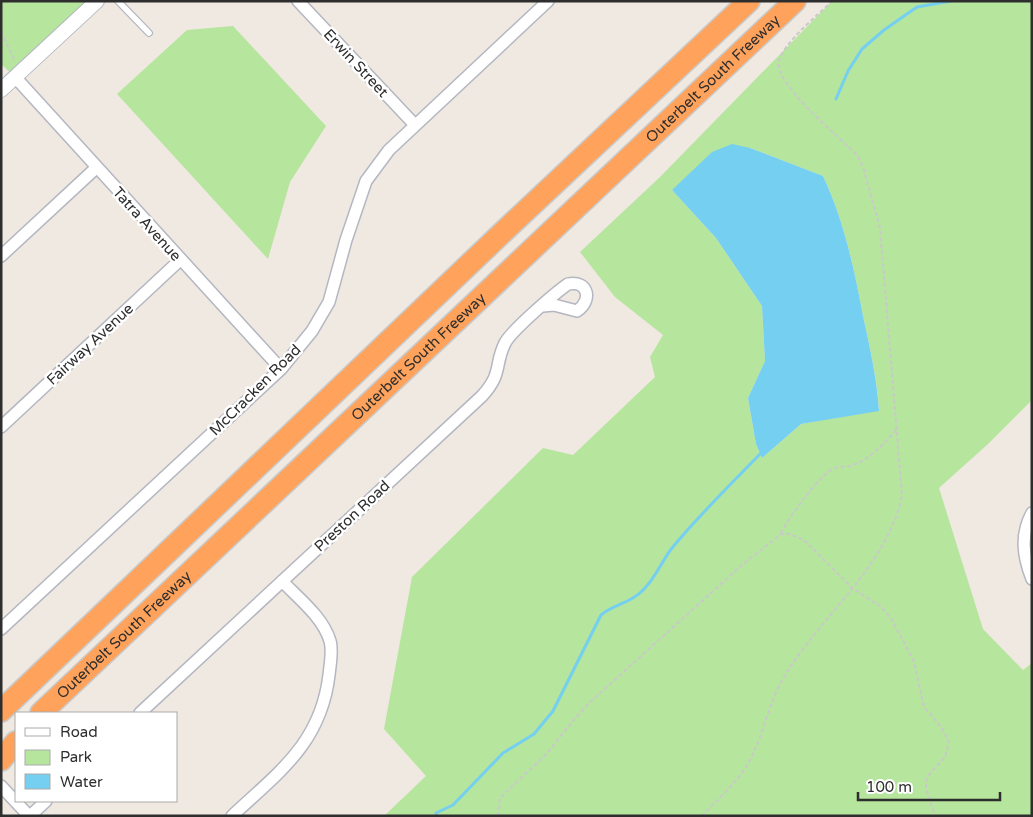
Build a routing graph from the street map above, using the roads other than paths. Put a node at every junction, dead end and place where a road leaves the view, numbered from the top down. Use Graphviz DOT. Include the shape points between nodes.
graph roads {
  1 [pos="97,1"];
  2 [pos="118,1"];
  3 [pos="298,1"];
  4 [pos="749,1"];
  5 [pos="795,1"];
  6 [pos="541,3"];
  7 [pos="150,33"];
  8 [pos="15,77"];
  9 [pos="1,90"];
  10 [pos="415,125"];
  11 [pos="96,168"];
  12 [pos="1,256"];
  13 [pos="180,260"];
  14 [pos="543,306"];
  15 [pos="280,368"];
  16 [pos="1,427"];
  17 [pos="261,462"];
  18 [pos="1032,513"];
  19 [pos="1032,579"];
  20 [pos="282,581"];
  21 [pos="1,628"];
  22 [pos="1,692"];
  23 [pos="1,711"];
  24 [pos="42,712"];
  25 [pos="141,712"];
  26 [pos="15,738"];
  27 [pos="15,743"];
  28 [pos="1,751"];
  29 [pos="1,760"];
  30 [pos="1,786"];
  31 [pos="15,801"];
  32 [pos="16,802"];
  33 [pos="45,802"];
  34 [pos="29,816"];
  35 [pos="232,816"];
  1 -- 8 [label="street"];
  2 -- 7 [label="lane"];
  3 -- 10 [label="street, Erwin Street"];
  4 -- 17 [label="highway, Outerbelt South Freeway"];
  5 -- 24 [label="highway, Outerbelt South Freeway"];
  6 -- 10 [label="street, McCracken Road"];
  8 -- 9 [label="street"];
  8 -- 11 [label="street, Tatra Avenue"];
  10 -- 15 [label="street, McCracken Road" via="389,150 366,181 329,302 312,331"];
  11 -- 12 [label="street"];
  11 -- 13 [label="street, Tatra Avenue"];
  13 -- 15 [label="street, Tatra Avenue"];
  13 -- 16 [label="street, Fairway Avenue"];
  14 -- 20 [label="street, Preston Road" via="506,342 494,384"];
  15 -- 21 [label="street, McCracken Road"];
  17 -- 22 [label="highway"];
  17 -- 23 [label="highway, Outerbelt South Freeway"];
  18 -- 19 [label="street" via="1025,526 1023,548"];
  20 -- 25 [label="street, Preston Road"];
  20 -- 35 [label="street" via="320,622 330,641 326,700 312,732 293,759"];
  26 -- 28 [label="highway"];
  27 -- 29 [label="highway"];
  30 -- 31 [label="street"];
  32 -- 34 [label="street"];
  33 -- 34 [label="street"];
}
